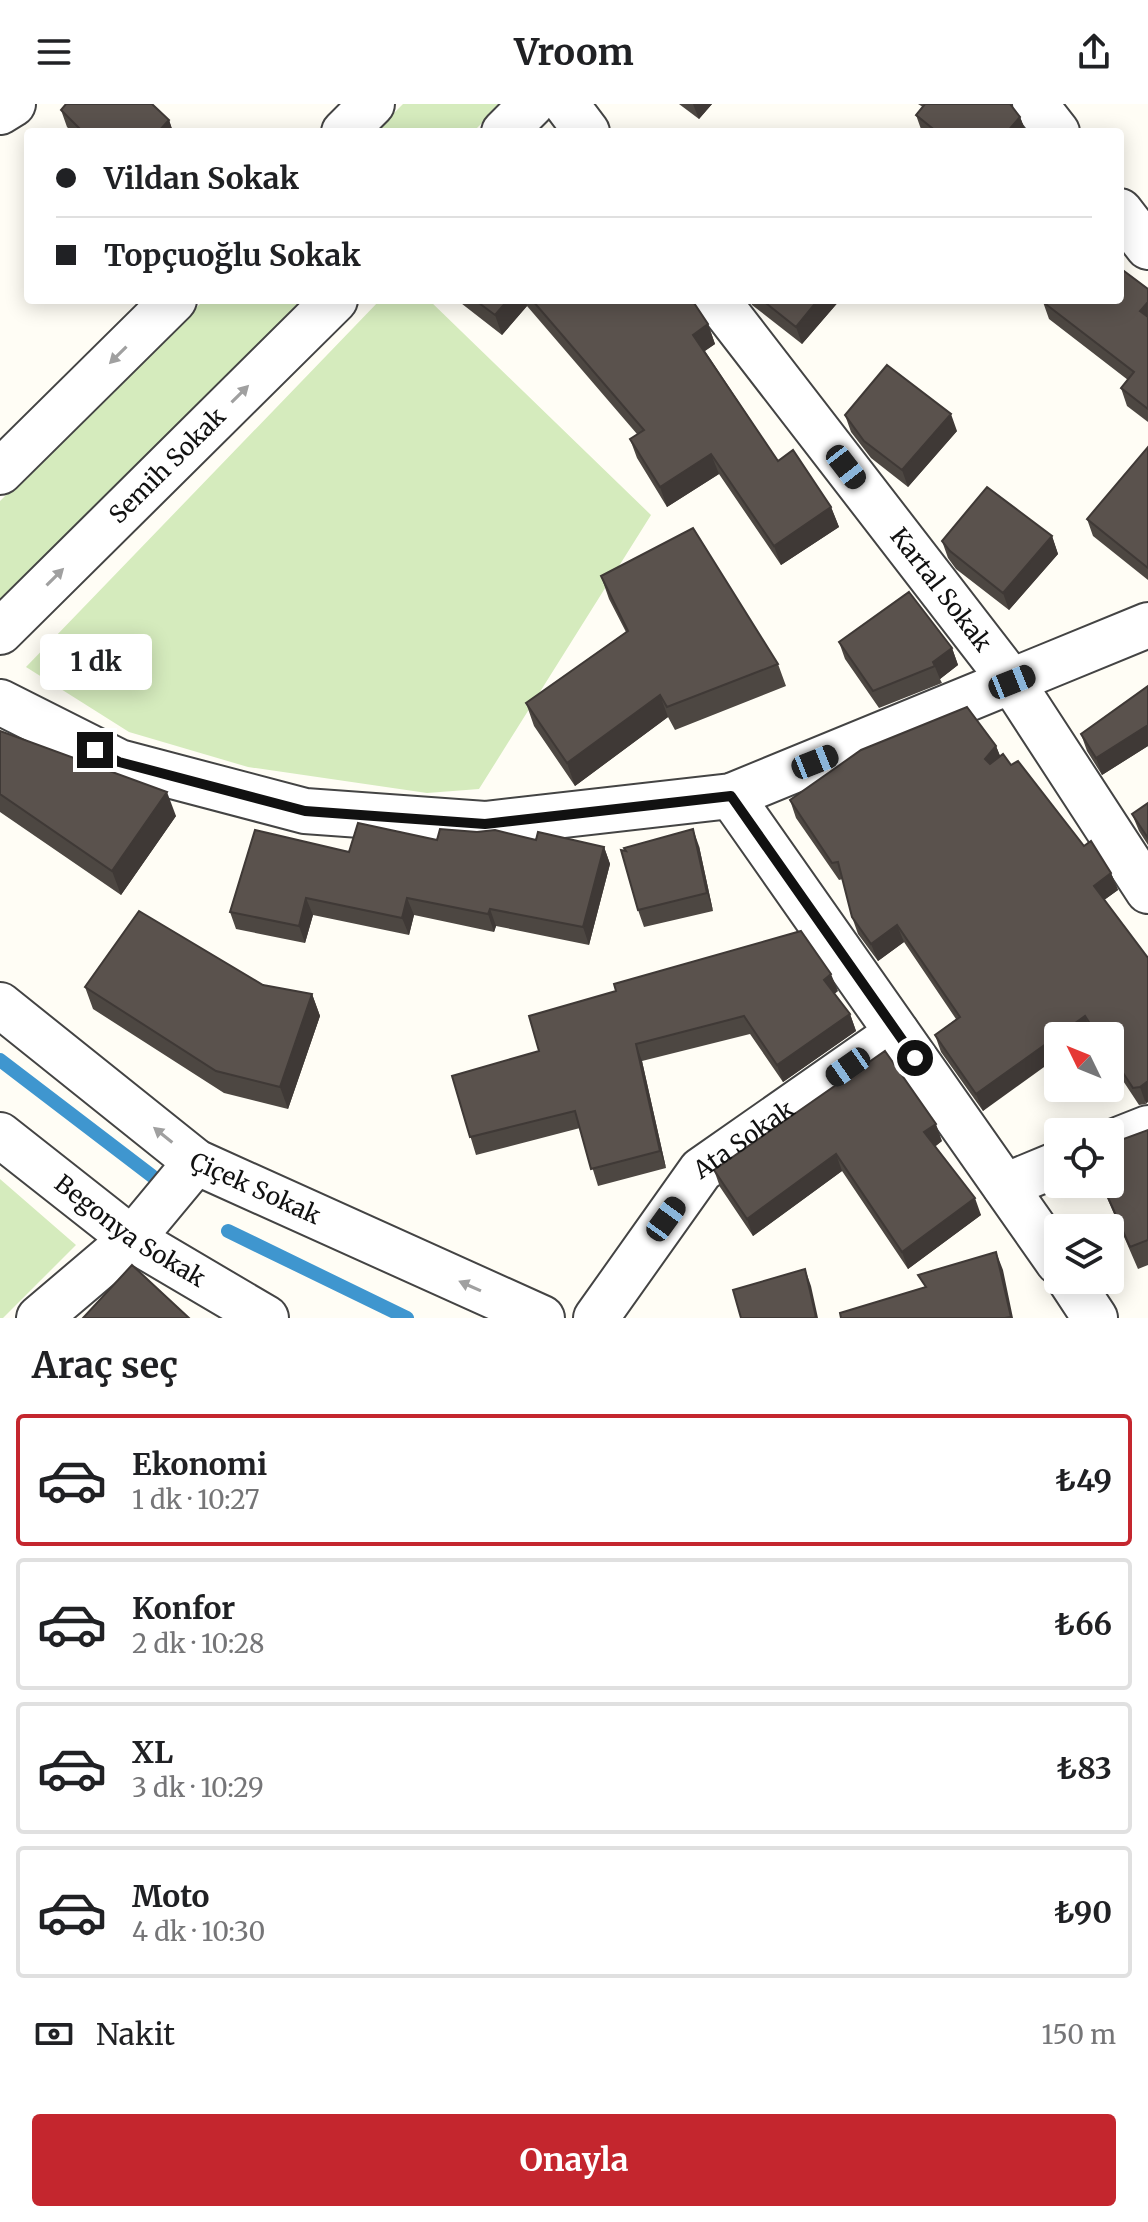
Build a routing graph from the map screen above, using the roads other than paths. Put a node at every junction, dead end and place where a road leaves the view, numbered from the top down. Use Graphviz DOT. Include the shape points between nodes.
graph roads {
  1 [pos="13,104"];
  2 [pos="372,104"];
  3 [pos="532,104"];
  4 [pos="566,104"];
  5 [pos="1035,104"];
  6 [pos="0,112"];
  7 [pos="348,128"];
  8 [pos="508,128"];
  9 [pos="584,128"];
  10 [pos="1054,128"];
  11 [pos="1124,216"];
  12 [pos="1148,247"];
  13 [pos="170,304"];
  14 [pos="331,304"];
  15 [pos="720,304"];
  16 [pos="4,455"];
  17 [pos="1148,625"];
  18 [pos="0,632"];
  19 [pos="1012,682"];
  20 [pos="0,702"];
  21 [pos="731,796"];
  22 [pos="1148,891"];
  23 [pos="0,1005"];
  24 [pos="897,1033"];
  25 [pos="1148,1128"];
  26 [pos="0,1135"];
  27 [pos="1124,1137"];
  28 [pos="196,1162"];
  29 [pos="1044,1170"];
  30 [pos="1005,1186"];
  31 [pos="132,1239"];
  32 [pos="1044,1242"];
  33 [pos="1079,1294"];
  34 [pos="39,1318"];
  35 [pos="266,1318"];
  36 [pos="542,1318"];
  37 [pos="596,1318"];
  38 [pos="1095,1318"];
  1 -- 6 [label="street"];
  2 -- 7 [label="street"];
  3 -- 8 [label="street"];
  4 -- 9 [label="street"];
  5 -- 10 [label="street"];
  11 -- 12 [label="street"];
  13 -- 16 [label="street, one-way"];
  18 -- 14 [label="street, Semih Sokak, one-way"];
  15 -- 19 [label="street, Kartal Sokak"];
  17 -- 19 [label="street"];
  19 -- 21 [label="street"];
  19 -- 22 [label="street, Kartal Sokak"];
  20 -- 21 [label="street" via="119,762 305,811 485,824"];
  21 -- 24 [label="street"];
  28 -- 23 [label="street, Çiçek Sokak, one-way"];
  24 -- 30 [label="street"];
  24 -- 37 [label="street, Ata Sokak" via="701,1170"];
  25 -- 27 [label="street"];
  26 -- 31 [label="street, Begonya Sokak"];
  28 -- 31 [label="street"];
  36 -- 28 [label="street, Çiçek Sokak, one-way"];
  29 -- 30 [label="street"];
  30 -- 32 [label="street"];
  31 -- 34 [label="street"];
  31 -- 35 [label="street, Begonya Sokak"];
  33 -- 38 [label="street"];
}
